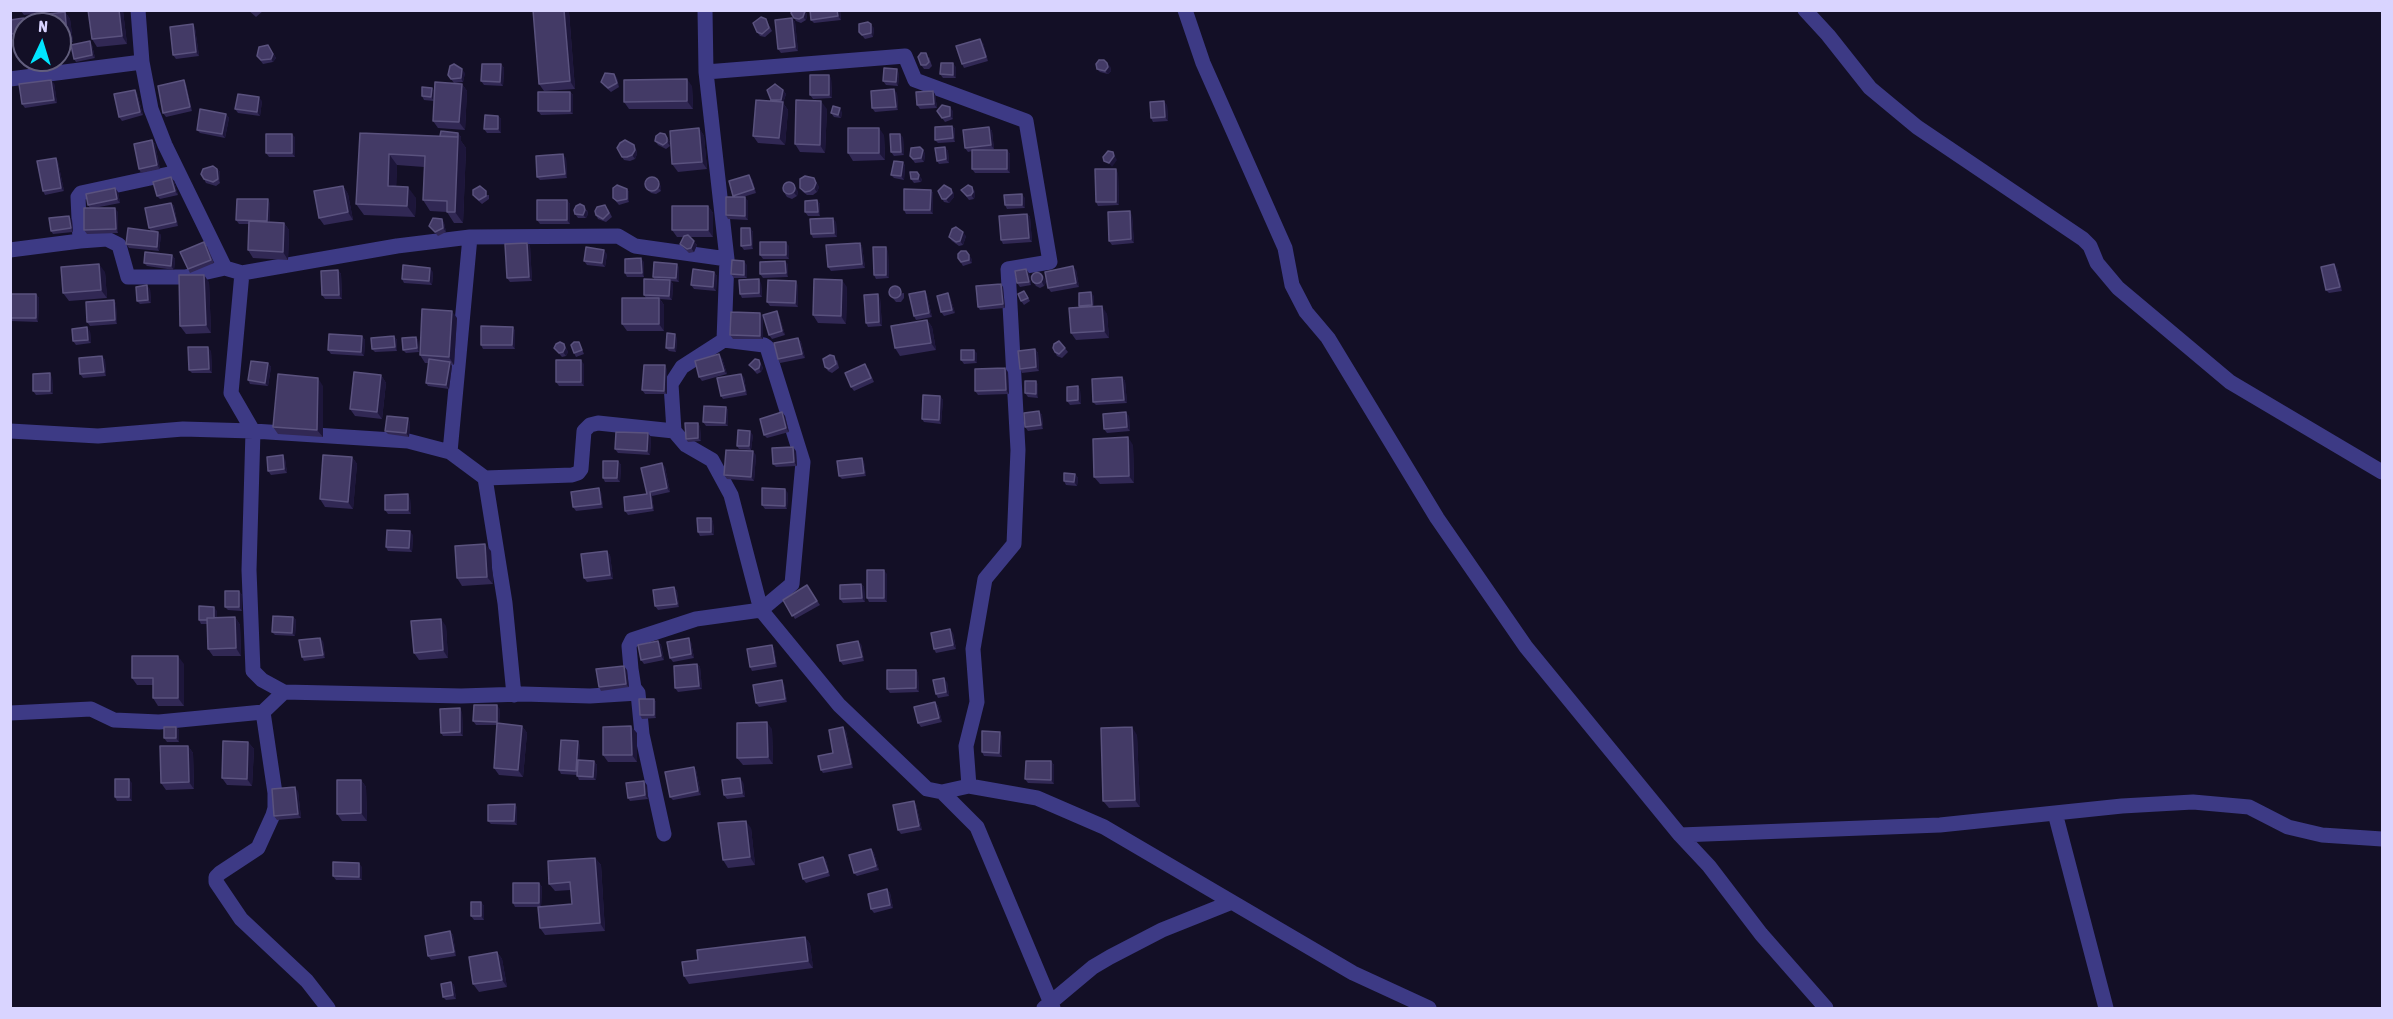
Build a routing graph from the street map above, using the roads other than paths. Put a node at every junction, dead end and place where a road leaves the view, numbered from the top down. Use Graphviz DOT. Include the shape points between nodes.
graph roads {
  1 [pos="138,10"];
  2 [pos="705,10"];
  3 [pos="1185,10"];
  4 [pos="1805,10"];
  5 [pos="142,62"];
  6 [pos="706,72"];
  7 [pos="10,79"];
  8 [pos="178,172"];
  9 [pos="470,237"];
  10 [pos="80,240"];
  11 [pos="14,246"];
  12 [pos="728,259"];
  13 [pos="225,268"];
  14 [pos="242,273"];
  15 [pos="724,340"];
  16 [pos="10,431"];
  17 [pos="253,431"];
  18 [pos="674,431"];
  19 [pos="450,452"];
  20 [pos="2382,471"];
  21 [pos="485,478"];
  22 [pos="761,610"];
  23 [pos="284,692"];
  24 [pos="638,693"];
  25 [pos="514,695"];
  26 [pos="263,712"];
  27 [pos="10,713"];
  28 [pos="969,786"];
  29 [pos="942,792"];
  30 [pos="2055,813"];
  31 [pos="664,834"];
  32 [pos="1680,835"];
  33 [pos="2382,839"];
  34 [pos="1232,902"];
  35 [pos="1049,1007"];
  36 [pos="328,1008"];
  37 [pos="1429,1008"];
  38 [pos="1826,1008"];
  39 [pos="2106,1008"];
  1 -- 5 [label="street"];
  2 -- 6 [label="street"];
  3 -- 32 [label="street" via="1203,63 1285,248 1292,285 1306,312 1328,338 1437,518 1526,647"];
  4 -- 20 [label="street" via="1870,88 1917,127 2083,239 2118,288 2230,382"];
  5 -- 7 [label="street"];
  5 -- 8 [label="street" via="151,109"];
  6 -- 12 [label="street"];
  6 -- 28 [label="street" via="905,56 915,80 1026,121 1050,262 1008,269 1018,450 1014,544 985,579 973,649 977,702 966,746"];
  8 -- 10 [label="street" via="81,193"];
  8 -- 13 [label="street"];
  9 -- 12 [label="street" via="618,236 635,246"];
  9 -- 14 [label="street"];
  9 -- 19 [label="street"];
  10 -- 11 [label="street"];
  10 -- 13 [label="street" via="107,239 119,245 128,277 185,277"];
  12 -- 15 [label="street"];
  13 -- 14 [label="street"];
  14 -- 17 [label="street" via="231,393"];
  15 -- 18 [label="street" via="682,367 671,384"];
  15 -- 22 [label="street" via="767,347 803,462 792,584"];
  16 -- 17 [label="street" via="98,436 183,429"];
  17 -- 19 [label="street" via="408,441"];
  17 -- 23 [label="street" via="249,570 253,671"];
  18 -- 21 [label="street" via="598,423 584,431 578,473"];
  18 -- 22 [label="street" via="686,445 712,460 731,495"];
  19 -- 21 [label="street"];
  21 -- 25 [label="street" via="505,603"];
  22 -- 24 [label="street" via="696,620 632,640 631,669"];
  22 -- 29 [label="street" via="839,705 927,789"];
  23 -- 25 [label="street"];
  23 -- 26 [label="street"];
  24 -- 25 [label="street"];
  24 -- 31 [label="street" via="642,734"];
  26 -- 27 [label="street" via="159,722 114,720 91,709"];
  26 -- 36 [label="street" via="275,808 258,848 219,873 216,882 240,919 307,981"];
  28 -- 29 [label="street"];
  28 -- 34 [label="street" via="1037,798 1104,827"];
  29 -- 35 [label="street" via="977,827"];
  30 -- 32 [label="street" via="1940,825"];
  30 -- 33 [label="street" via="2193,802 2235,805 2248,807 2288,827"];
  30 -- 39 [label="street"];
  32 -- 38 [label="street"];
  34 -- 35 [label="street" via="1162,930 1092,967"];
  34 -- 37 [label="street" via="1353,973"];
}
